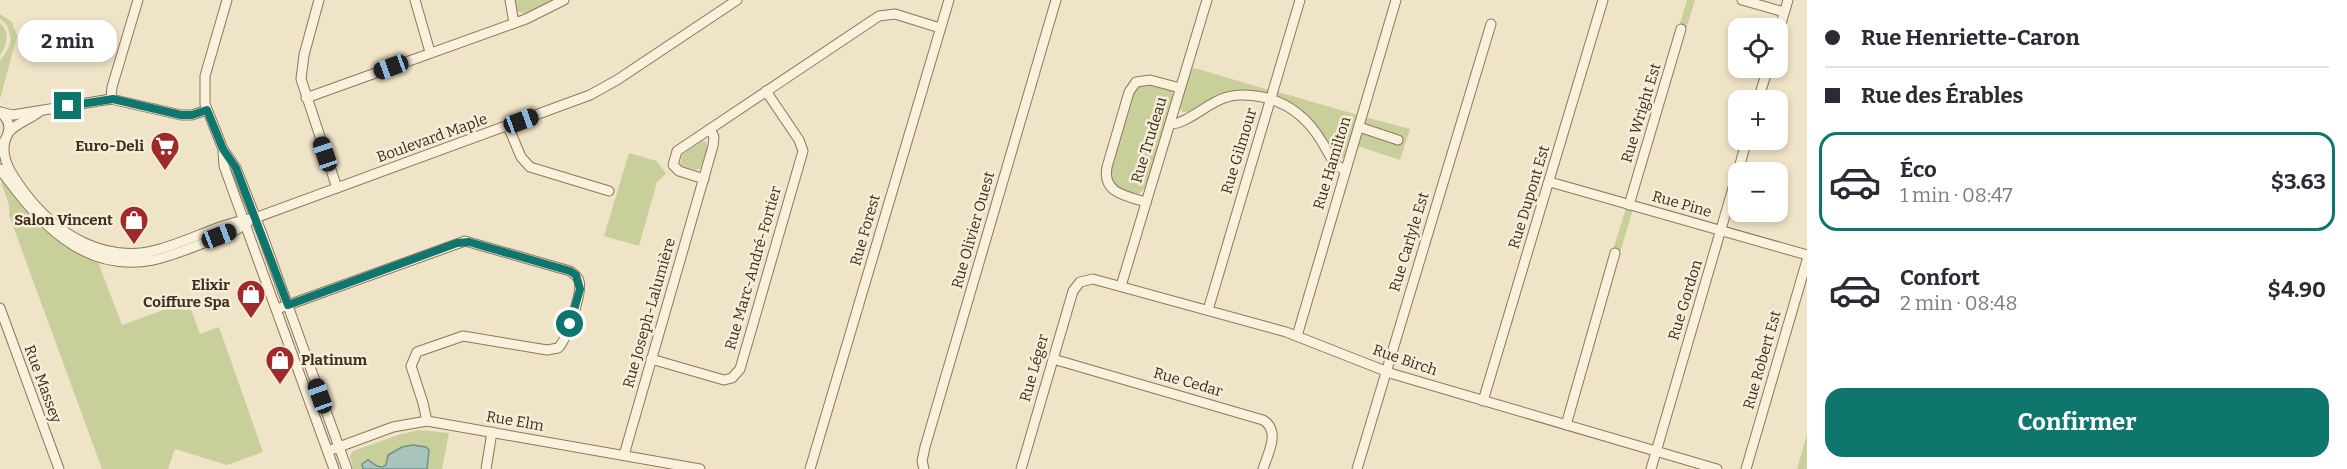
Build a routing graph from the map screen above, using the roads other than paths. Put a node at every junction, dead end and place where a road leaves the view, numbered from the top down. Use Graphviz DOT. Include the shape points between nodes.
graph roads {
  1 [pos="137,0"];
  2 [pos="227,0"];
  3 [pos="319,0"];
  4 [pos="415,0"];
  5 [pos="510,0"];
  6 [pos="564,0"];
  7 [pos="737,0"];
  8 [pos="949,0"];
  9 [pos="1056,0"];
  10 [pos="1207,0"];
  11 [pos="1300,0"];
  12 [pos="1396,0"];
  13 [pos="1603,0"];
  14 [pos="1742,0"];
  15 [pos="1788,0"];
  16 [pos="1784,12"];
  17 [pos="1782,18"];
  18 [pos="514,23"];
  19 [pos="1491,24"];
  20 [pos="940,28"];
  21 [pos="1681,29"];
  22 [pos="429,52"];
  23 [pos="1180,88"];
  24 [pos="766,91"];
  25 [pos="306,98"];
  26 [pos="111,99"];
  27 [pos="1271,99"];
  28 [pos="207,110"];
  29 [pos="0,112"];
  30 [pos="39,112"];
  31 [pos="1170,124"];
  32 [pos="508,126"];
  33 [pos="1359,127"];
  34 [pos="710,129"];
  35 [pos="4,140"];
  36 [pos="1398,140"];
  37 [pos="223,149"];
  38 [pos="1744,150"];
  39 [pos="0,169"];
  40 [pos="1345,171"];
  41 [pos="704,179"];
  42 [pos="1550,182"];
  43 [pos="337,188"];
  44 [pos="609,192"];
  45 [pos="1146,202"];
  46 [pos="1629,205"];
  47 [pos="255,218"];
  48 [pos="244,222"];
  49 [pos="1721,231"];
  50 [pos="1615,253"];
  51 [pos="1807,255"];
  52 [pos="1807,260"];
  53 [pos="1084,281"];
  54 [pos="1121,286"];
  55 [pos="288,305"];
  56 [pos="0,309"];
  57 [pos="277,309"];
  58 [pos="1208,310"];
  59 [pos="1298,336"];
  60 [pos="651,358"];
  61 [pos="1053,359"];
  62 [pos="1386,371"];
  63 [pos="1483,401"];
  64 [pos="427,421"];
  65 [pos="1566,425"];
  66 [pos="492,432"];
  67 [pos="339,447"];
  68 [pos="328,451"];
  69 [pos="1656,451"];
  70 [pos="624,455"];
  71 [pos="59,469"];
  72 [pos="334,469"];
  73 [pos="347,469"];
  74 [pos="486,469"];
  75 [pos="700,469"];
  76 [pos="810,469"];
  77 [pos="924,469"];
  78 [pos="1021,469"];
  79 [pos="1263,469"];
  80 [pos="1357,469"];
  81 [pos="1651,469"];
  82 [pos="1717,469"];
  83 [pos="1746,469"];
  1 -- 26 [label="street"];
  2 -- 28 [label="street" via="204,81"];
  3 -- 25 [label="street" via="301,73"];
  4 -- 22 [label="street"];
  5 -- 18 [label="street"];
  6 -- 18 [label="street"];
  7 -- 32 [label="street, Boulevard Maple" via="602,89"];
  8 -- 20 [label="street, Rue Forest"];
  9 -- 77 [label="street, Rue Olivier Ouest" via="922,457"];
  10 -- 23 [label="street, Rue Trudeau"];
  11 -- 27 [label="street, Rue Gilmour"];
  12 -- 33 [label="street, Rue Hamilton"];
  13 -- 42 [label="street, Rue Dupont Est"];
  14 -- 16 [label="street"];
  15 -- 16 [label="street"];
  16 -- 17 [label="street"];
  18 -- 22 [label="street"];
  19 -- 62 [label="street, Rue Carlyle Est"];
  20 -- 24 [label="street" via="884,14"];
  20 -- 76 [label="street, Rue Forest"];
  21 -- 46 [label="street, Rue Wright Est"];
  22 -- 25 [label="street"];
  23 -- 31 [label="street, Rue Trudeau"];
  23 -- 45 [label="street, Rue Trudeau" via="1146,79 1136,82 1129,92 1106,180 1117,193"];
  24 -- 34 [label="street"];
  24 -- 60 [label="street, Rue Marc-André-Fortier" via="803,151 740,369 724,380"];
  25 -- 43 [label="street"];
  26 -- 28 [label="street" via="181,115"];
  26 -- 30 [label="street"];
  27 -- 31 [label="street" via="1232,96"];
  27 -- 40 [label="street" via="1310,124 1337,166"];
  27 -- 58 [label="street, Rue Gilmour"];
  28 -- 37 [label="street"];
  29 -- 30 [label="street"];
  29 -- 35 [label="street, Boulevard Maple" via="9,122"];
  30 -- 35 [label="street" via="13,127"];
  31 -- 45 [label="street, Rue Trudeau"];
  32 -- 43 [label="street, Boulevard Maple"];
  32 -- 44 [label="street" via="521,157 530,167"];
  33 -- 36 [label="street"];
  33 -- 40 [label="street, Rue Hamilton"];
  34 -- 41 [label="street, Rue Joseph-Lalumière" via="714,141"];
  34 -- 41 [label="street" via="677,151 673,165"];
  35 -- 48 [label="street, Boulevard Maple" via="5,162 35,205 69,235 100,250 152,251"];
  37 -- 47 [label="street" via="236,168"];
  37 -- 48 [label="street" via="224,166"];
  38 -- 49 [label="street, Rue Gordon"];
  39 -- 48 [label="street, Boulevard Maple" via="45,225 77,248 101,258 156,259 236,230"];
  40 -- 59 [label="street, Rue Hamilton"];
  41 -- 60 [label="street, Rue Joseph-Lalumière"];
  42 -- 46 [label="street, Rue Pine"];
  42 -- 63 [label="street, Rue Dupont Est"];
  43 -- 47 [label="street, Boulevard Maple"];
  45 -- 54 [label="street, Rue Trudeau"];
  46 -- 49 [label="street, Rue Pine"];
  47 -- 48 [label="street, Boulevard Maple"];
  47 -- 55 [label="street"];
  48 -- 57 [label="street"];
  49 -- 51 [label="street, Rue Pine"];
  49 -- 69 [label="street, Rue Gordon"];
  50 -- 65 [label="street"];
  52 -- 83 [label="street, Rue Robert Est"];
  53 -- 54 [label="street, Rue Birch"];
  53 -- 61 [label="street, Rue Léger" via="1073,291"];
  54 -- 58 [label="street, Rue Birch"];
  55 -- 57 [label="street"];
  55 -- 64 [label="street" via="465,242 576,275 579,293 565,340 558,348 547,350 463,336 417,352 411,366"];
  55 -- 67 [label="street"];
  56 -- 71 [label="street, Rue Massey"];
  57 -- 68 [label="street"];
  58 -- 59 [label="street, Rue Birch"];
  59 -- 62 [label="street, Rue Birch"];
  60 -- 70 [label="street, Rue Joseph-Lalumière"];
  61 -- 78 [label="street, Rue Léger"];
  61 -- 79 [label="street, Rue Cedar" via="1267,422 1273,435"];
  62 -- 63 [label="street, Rue Birch"];
  62 -- 80 [label="street, Rue Carlyle Est"];
  63 -- 65 [label="street, Rue Birch"];
  64 -- 66 [label="street, Rue Elm"];
  64 -- 67 [label="street, Rue Elm" via="393,427"];
  65 -- 69 [label="street, Rue Birch"];
  66 -- 70 [label="street, Rue Elm"];
  66 -- 74 [label="street"];
  67 -- 68 [label="street, Rue Elm"];
  67 -- 73 [label="street"];
  68 -- 72 [label="street"];
  69 -- 81 [label="street, Rue Gordon"];
  69 -- 82 [label="street, Rue Birch"];
  70 -- 75 [label="street, Rue Elm"];
}
